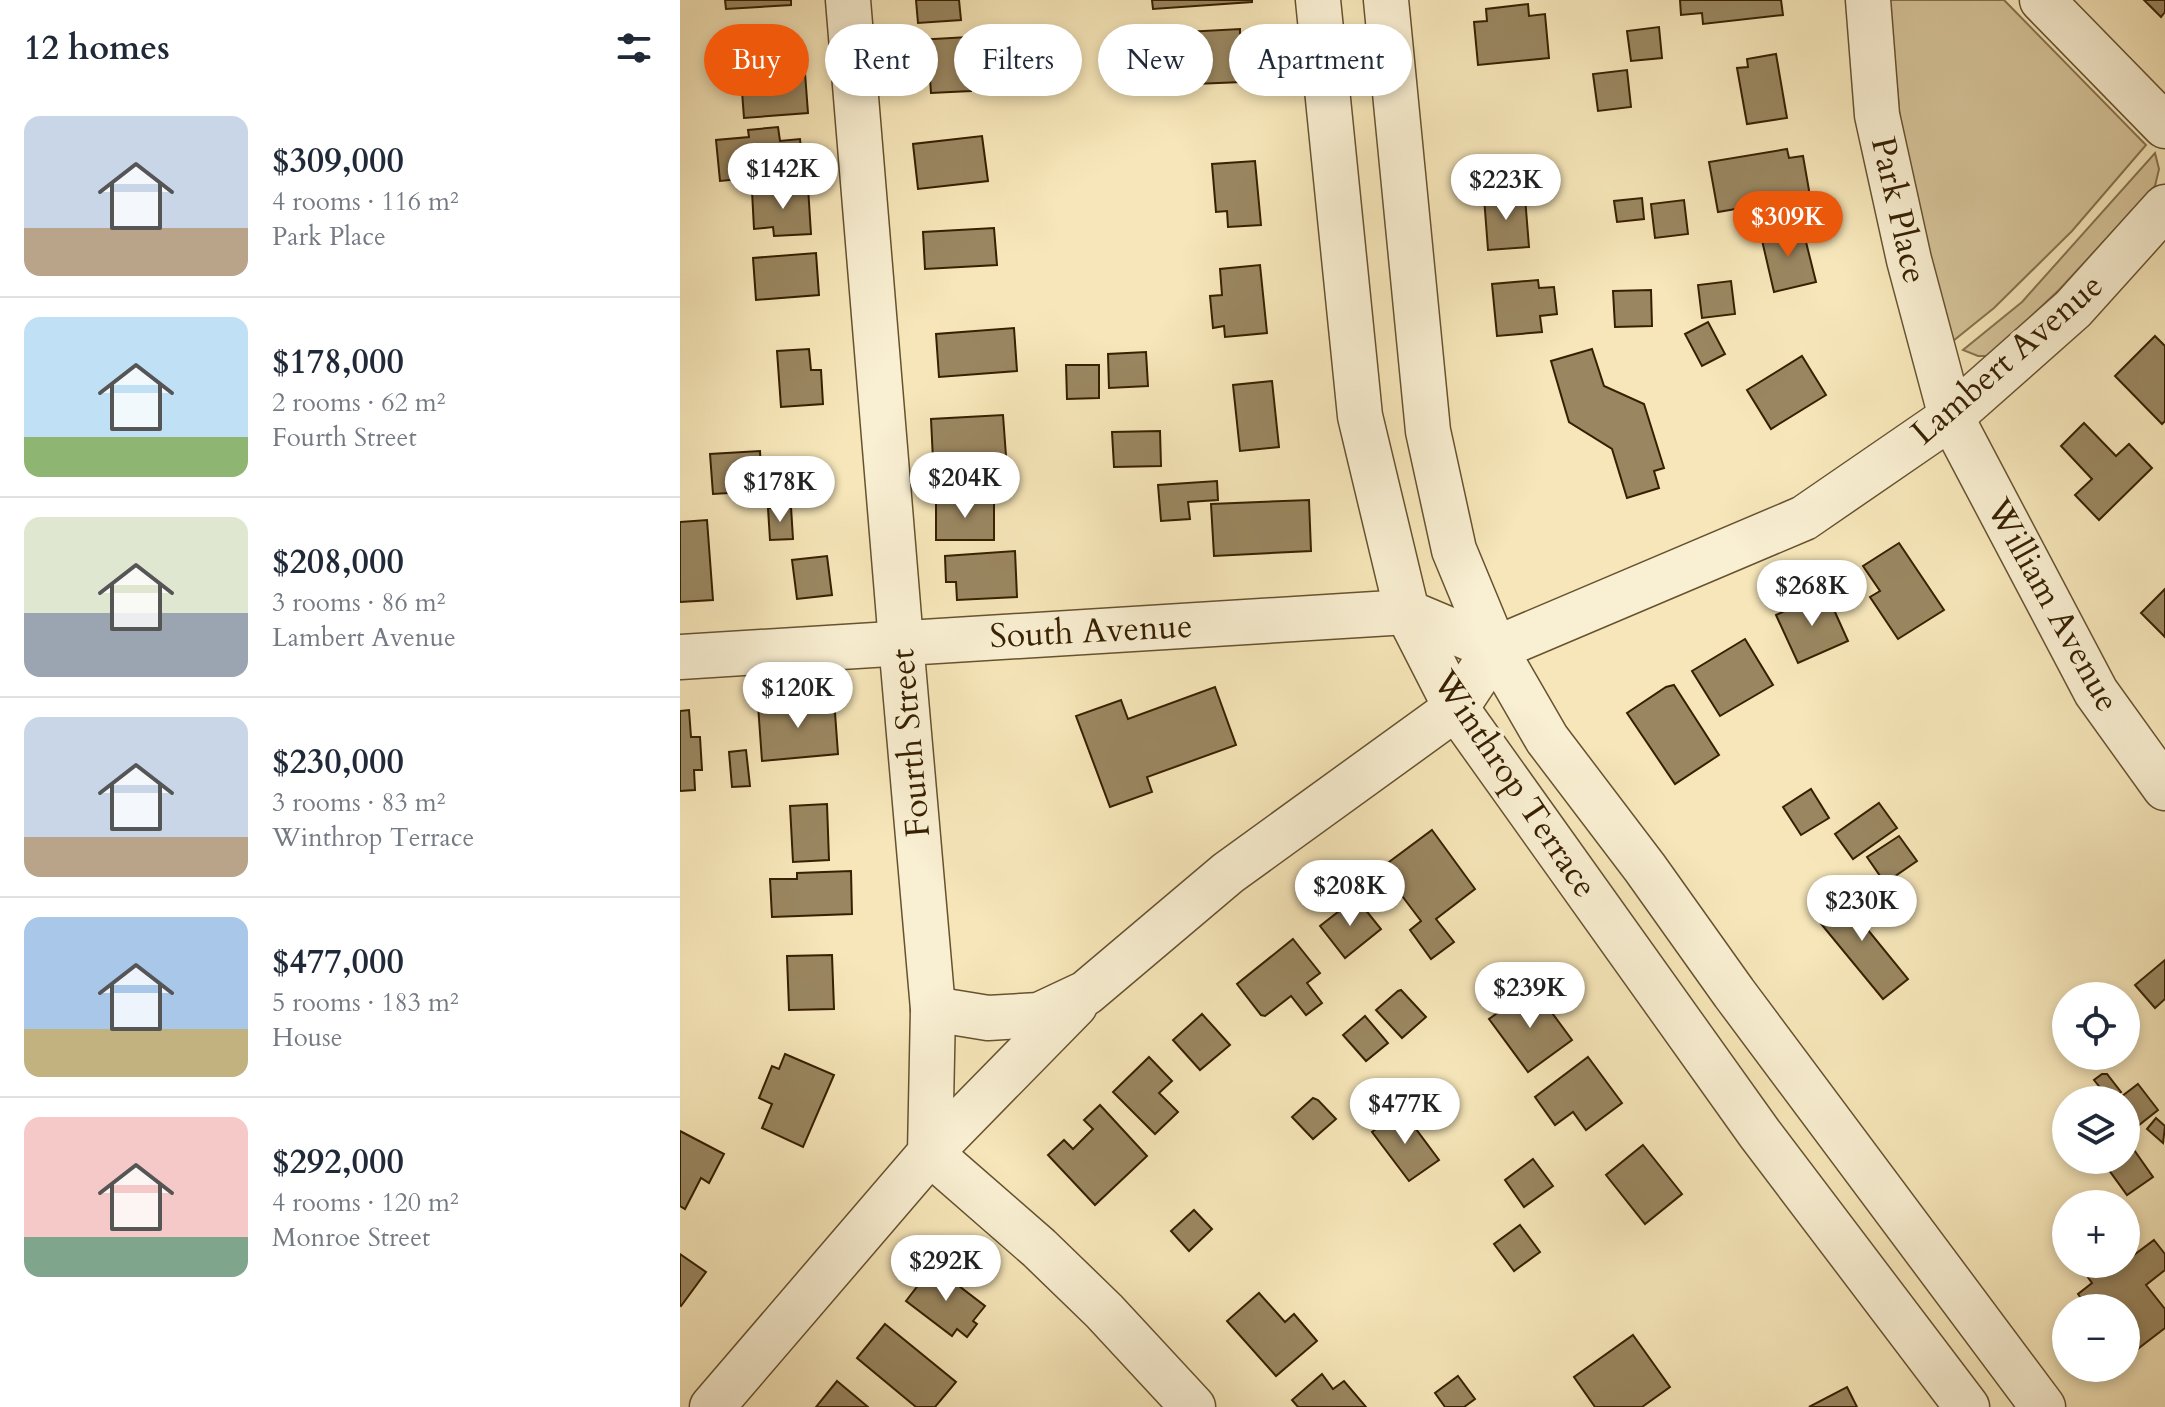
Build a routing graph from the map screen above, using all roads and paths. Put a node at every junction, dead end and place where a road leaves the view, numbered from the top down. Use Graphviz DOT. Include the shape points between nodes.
graph roads {
  1 [pos="848,0"];
  2 [pos="1318,0"];
  3 [pos="1386,0"];
  4 [pos="1868,0"];
  5 [pos="2042,0"];
  6 [pos="1320,24"];
  7 [pos="1389,24"];
  8 [pos="1327,96"];
  9 [pos="1397,96"];
  10 [pos="2165,126"];
  11 [pos="2165,207"];
  12 [pos="1951,417"];
  13 [pos="1407,612"];
  14 [pos="901,642"];
  15 [pos="1495,649"];
  16 [pos="680,657"];
  17 [pos="1456,708"];
  18 [pos="2165,788"];
  19 [pos="1711,960"];
  20 [pos="1086,993"];
  21 [pos="1663,999"];
  22 [pos="933,1009"];
  23 [pos="930,1153"];
  24 [pos="1904,1220"];
  25 [pos="1854,1258"];
  26 [pos="712,1407"];
  27 [pos="1193,1407"];
  28 [pos="1967,1407"];
  29 [pos="2043,1407"];
  1 -- 14 [label="street, Fourth Street"];
  2 -- 6 [label="street, Winthrop Terrace"];
  3 -- 7 [label="street, Winthrop Terrace"];
  4 -- 12 [label="street, Park Place" via="1877,115"];
  5 -- 10 [label="street"];
  8 -- 13 [label="street, Winthrop Terrace" via="1360,416"];
  9 -- 15 [label="street, Winthrop Terrace" via="1428,431 1454,550"];
  11 -- 12 [label="street, Lambert Avenue" via="2073,309"];
  12 -- 15 [label="street, Lambert Avenue" via="1804,518"];
  12 -- 18 [label="street, William Avenue" via="2096,692"];
  13 -- 14 [label="street, South Avenue"];
  13 -- 15 [label="street, South Avenue"];
  13 -- 17 [label="street, Winthrop Terrace"];
  14 -- 16 [label="street, South Avenue"];
  14 -- 22 [label="street, Fourth Street"];
  15 -- 17 [label="street"];
  15 -- 19 [label="street, Winthrop Terrace" via="1547,739"];
  17 -- 20 [label="street" via="1228,873"];
  17 -- 21 [label="street, Winthrop Terrace"];
  19 -- 21 [label="street"];
  19 -- 24 [label="street, Winthrop Terrace"];
  20 -- 22 [label="street" via="1039,1015 988,1018"];
  20 -- 23 [label="street"];
  21 -- 25 [label="street, Winthrop Terrace"];
  22 -- 23 [label="street, Fourth Street"];
  23 -- 26 [label="street"];
  23 -- 27 [label="street" via="1039,1248"];
  24 -- 25 [label="street"];
  24 -- 29 [label="street, Winthrop Terrace"];
  25 -- 28 [label="street, Winthrop Terrace"];
}
